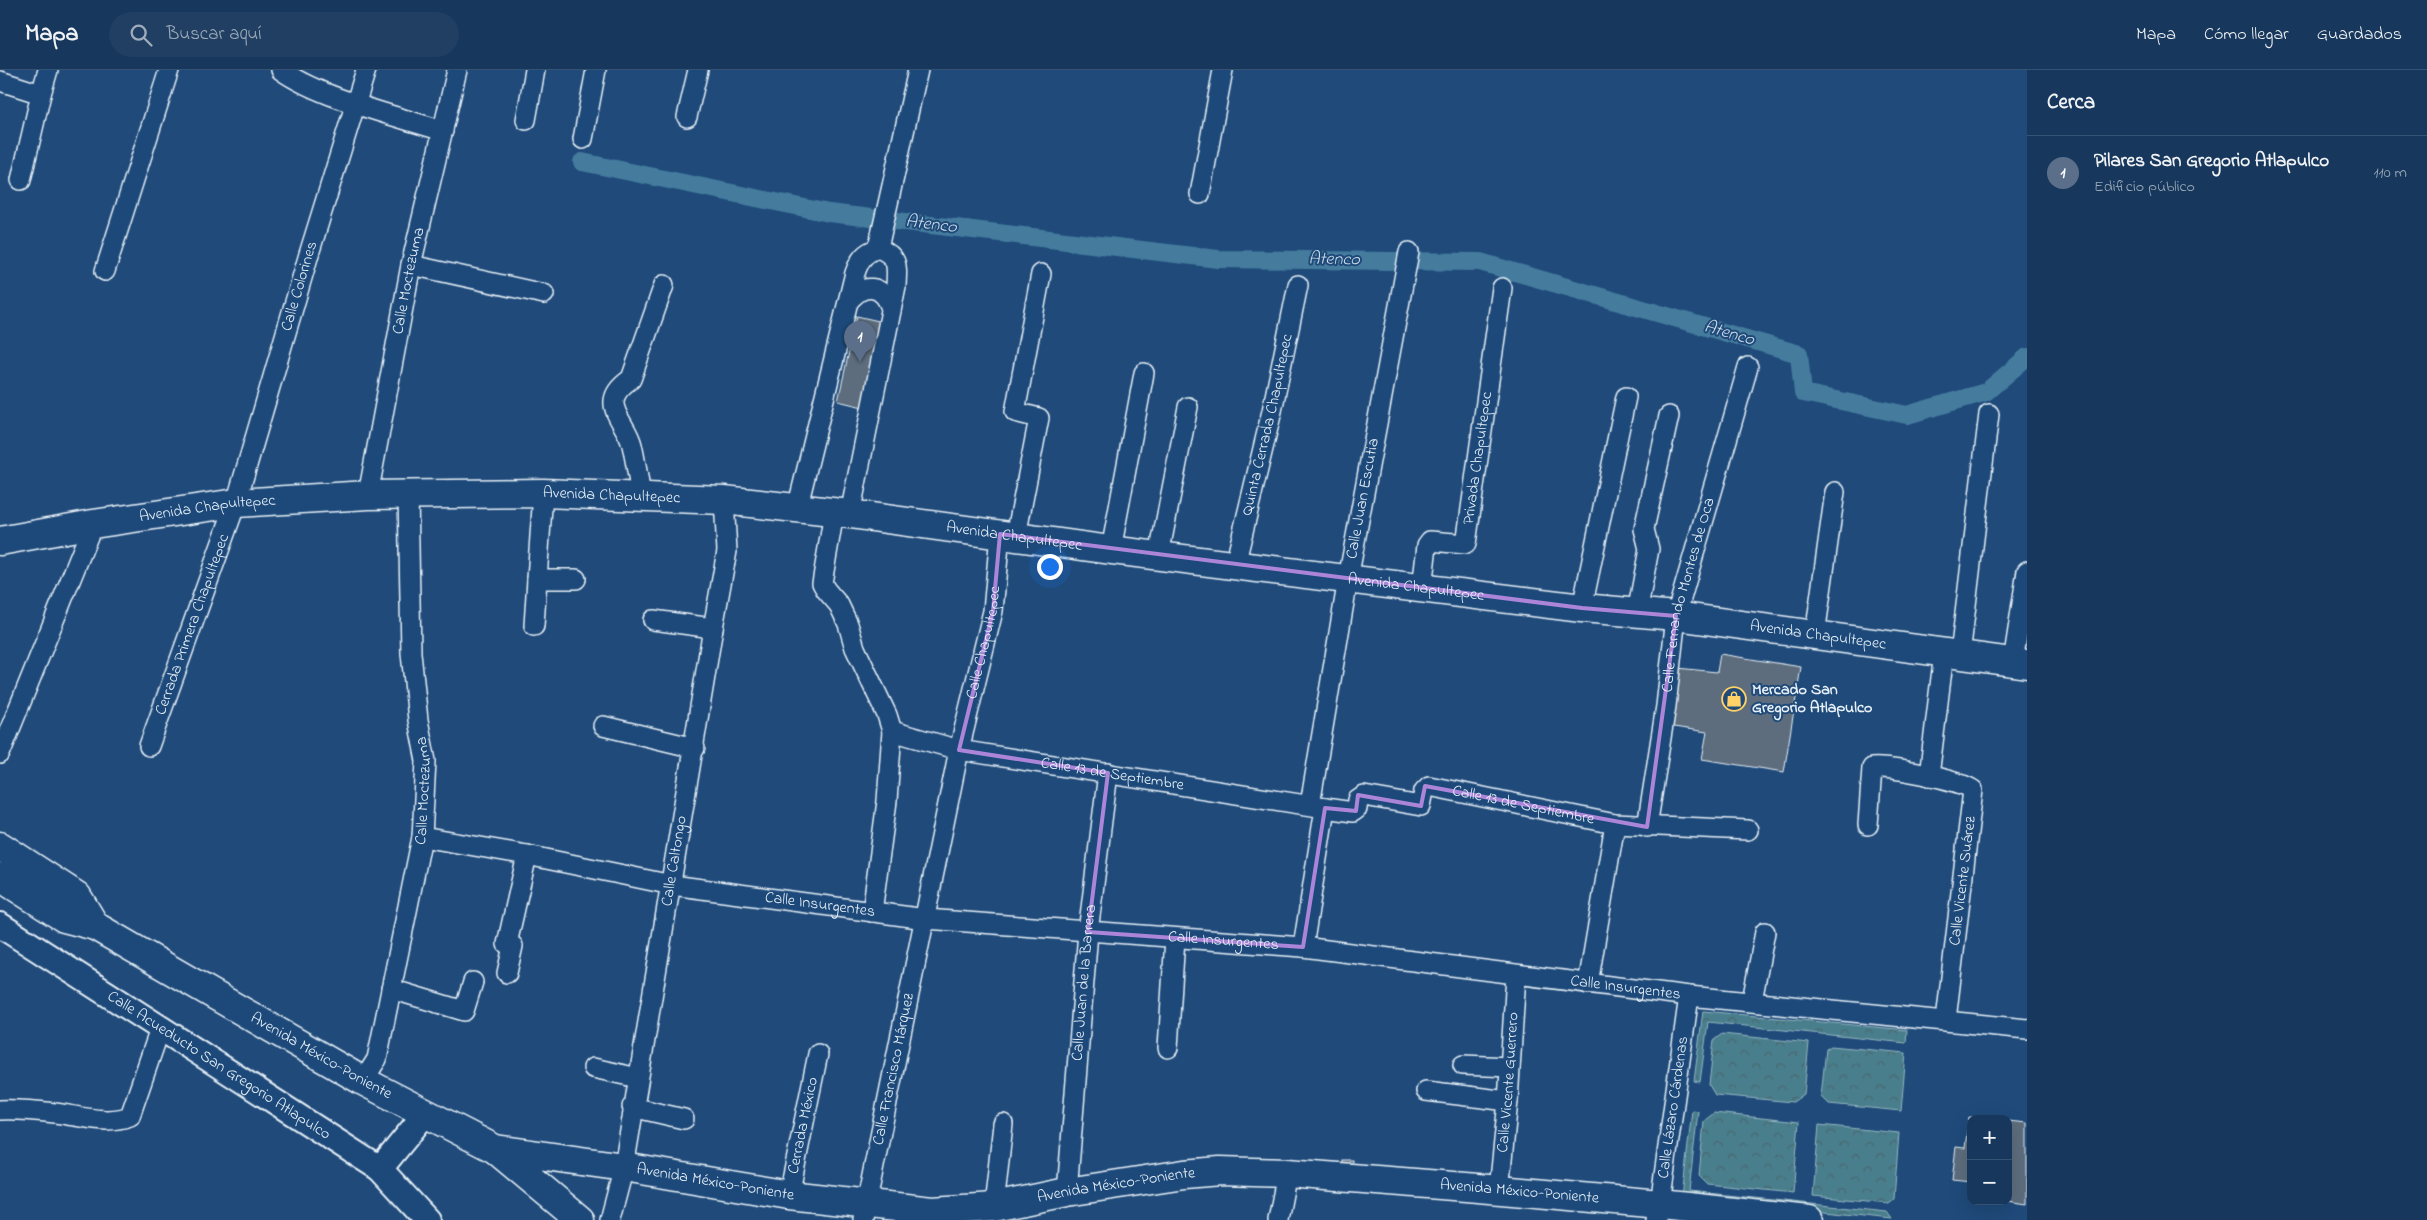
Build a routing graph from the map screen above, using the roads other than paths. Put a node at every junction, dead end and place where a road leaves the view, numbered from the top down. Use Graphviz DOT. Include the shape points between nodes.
graph roads {
  1 [pos="48,70"];
  2 [pos="169,70"];
  3 [pos="280,70"];
  4 [pos="366,70"];
  5 [pos="457,70"];
  6 [pos="535,70"];
  7 [pos="596,70"];
  8 [pos="698,70"];
  9 [pos="918,70"];
  10 [pos="1223,70"];
  11 [pos="0,81"];
  12 [pos="41,94"];
  13 [pos="356,103"];
  14 [pos="687,117"];
  15 [pos="526,120"];
  16 [pos="443,131"];
  17 [pos="583,139"];
  18 [pos="21,180"];
  19 [pos="1200,194"];
  20 [pos="878,248"];
  21 [pos="1409,252"];
  22 [pos="410,264"];
  23 [pos="104,271"];
  24 [pos="1041,274"];
  25 [pos="664,285"];
  26 [pos="1298,285"];
  27 [pos="1502,288"];
  28 [pos="544,294"];
  29 [pos="848,302"];
  30 [pos="891,308"];
  31 [pos="1748,367"];
  32 [pos="1144,374"];
  33 [pos="1626,397"];
  34 [pos="1188,407"];
  35 [pos="1988,414"];
  36 [pos="1669,416"];
  37 [pos="1835,492"];
  38 [pos="408,493"];
  39 [pos="543,493"];
  40 [pos="641,495"];
  41 [pos="368,496"];
  42 [pos="724,500"];
  43 [pos="236,503"];
  44 [pos="797,509"];
  45 [pos="842,513"];
  46 [pos="93,524"];
  47 [pos="1008,535"];
  48 [pos="0,541"];
  49 [pos="1111,550"];
  50 [pos="1159,555"];
  51 [pos="1235,565"];
  52 [pos="2027,571"];
  53 [pos="537,579"];
  54 [pos="576,579"];
  55 [pos="1348,579"];
  56 [pos="1422,589"];
  57 [pos="1582,608"];
  58 [pos="1637,613"];
  59 [pos="1676,616"];
  60 [pos="653,620"];
  61 [pos="534,626"];
  62 [pos="713,628"];
  63 [pos="1815,634"];
  64 [pos="1952,654"];
  65 [pos="2020,663"];
  66 [pos="602,726"];
  67 [pos="892,731"];
  68 [pos="149,746"];
  69 [pos="694,748"];
  70 [pos="959,750"];
  71 [pos="0,754"];
  72 [pos="1108,773"];
  73 [pos="1929,776"];
  74 [pos="1317,807"];
  75 [pos="1615,824"];
  76 [pos="1868,825"];
  77 [pos="1647,827"];
  78 [pos="1748,830"];
  79 [pos="422,837"];
  80 [pos="0,846"];
  81 [pos="527,855"];
  82 [pos="0,878"];
  83 [pos="672,885"];
  84 [pos="872,912"];
  85 [pos="926,919"];
  86 [pos="0,926"];
  87 [pos="95,926"];
  88 [pos="1088,932"];
  89 [pos="1765,932"];
  90 [pos="1175,938"];
  91 [pos="1303,947"];
  92 [pos="507,973"];
  93 [pos="1516,975"];
  94 [pos="473,982"];
  95 [pos="1588,984"];
  96 [pos="391,989"];
  97 [pos="1690,996"];
  98 [pos="1752,1000"];
  99 [pos="1946,1020"];
  100 [pos="160,1029"];
  101 [pos="2027,1029"];
  102 [pos="1168,1048"];
  103 [pos="818,1054"];
  104 [pos="1463,1065"];
  105 [pos="1510,1067"];
  106 [pos="593,1068"];
  107 [pos="638,1078"];
  108 [pos="362,1081"];
  109 [pos="1426,1091"];
  110 [pos="1508,1101"];
  111 [pos="632,1107"];
  112 [pos="0,1110"];
  113 [pos="425,1114"];
  114 [pos="684,1119"];
  115 [pos="1004,1124"];
  116 [pos="495,1149"];
  117 [pos="624,1167"];
  118 [pos="380,1170"];
  119 [pos="1287,1173"];
  120 [pos="1498,1190"];
  121 [pos="1067,1192"];
  122 [pos="789,1195"];
  123 [pos="994,1207"];
  124 [pos="1658,1212"];
  125 [pos="865,1213"];
  126 [pos="427,1220"];
  127 [pos="580,1220"];
  128 [pos="610,1220"];
  129 [pos="1278,1220"];
  130 [pos="1809,1220"];
  1 -- 12 [label="street"];
  2 -- 23 [label="street"];
  3 -- 13 [label="street" via="292,78"];
  4 -- 13 [label="street, Calle Colorines"];
  5 -- 16 [label="street, Calle Moctezuma"];
  6 -- 15 [label="street"];
  7 -- 17 [label="street"];
  8 -- 14 [label="street"];
  9 -- 20 [label="street"];
  10 -- 19 [label="street"];
  11 -- 12 [label="street"];
  12 -- 18 [label="street"];
  13 -- 16 [label="street"];
  13 -- 43 [label="street, Calle Colorines"];
  16 -- 22 [label="street, Calle Moctezuma"];
  20 -- 29 [label="street" via="867,251 860,259"];
  20 -- 30 [label="street" via="890,253 895,261 896,286"];
  21 -- 55 [label="street, Calle Juan Escutia"];
  22 -- 28 [label="street"];
  22 -- 41 [label="street, Calle Moctezuma"];
  24 -- 47 [label="street" via="1015,412 1039,418"];
  25 -- 40 [label="street" via="631,379 619,387 615,399 616,417 631,443"];
  26 -- 51 [label="street, Quinta Cerrada Chapultepec"];
  27 -- 56 [label="street, Privada Chapultepec" via="1467,540 1463,545 1430,541"];
  29 -- 30 [label="street" via="856,291 869,288 887,297"];
  29 -- 44 [label="street"];
  30 -- 45 [label="street"];
  31 -- 59 [label="street, Calle Fernando Montes de Oca"];
  32 -- 49 [label="street"];
  33 -- 57 [label="street"];
  34 -- 50 [label="street"];
  35 -- 64 [label="street"];
  36 -- 58 [label="street" via="1644,529 1649,549"];
  37 -- 63 [label="street"];
  38 -- 39 [label="main road, Avenida Chapultepec"];
  38 -- 41 [label="main road, Avenida Chapultepec"];
  38 -- 79 [label="street, Calle Moctezuma" via="411,653 426,761"];
  39 -- 40 [label="main road, Avenida Chapultepec"];
  39 -- 53 [label="street"];
  40 -- 42 [label="main road, Avenida Chapultepec"];
  41 -- 43 [label="main road, Avenida Chapultepec"];
  42 -- 44 [label="main road, Avenida Chapultepec"];
  42 -- 62 [label="street, Calle Caltongo" via="727,551"];
  43 -- 46 [label="main road, Avenida Chapultepec"];
  43 -- 68 [label="street, Cerrada Primera Chapultepec"];
  44 -- 45 [label="main road, Avenida Chapultepec"];
  45 -- 47 [label="main road, Avenida Chapultepec"];
  45 -- 67 [label="street" via="822,583 848,624 855,648 884,706"];
  46 -- 48 [label="main road, Avenida Chapultepec"];
  46 -- 71 [label="street"];
  47 -- 49 [label="main road, Avenida Chapultepec"];
  47 -- 70 [label="street, Calle Chapultepec"];
  49 -- 50 [label="main road, Avenida Chapultepec"];
  50 -- 51 [label="main road, Avenida Chapultepec"];
  51 -- 55 [label="main road, Avenida Chapultepec"];
  52 -- 65 [label="street"];
  53 -- 54 [label="street"];
  53 -- 61 [label="street"];
  55 -- 56 [label="main road, Avenida Chapultepec"];
  55 -- 74 [label="street, Calle Juan Escutia"];
  56 -- 57 [label="main road, Avenida Chapultepec"];
  57 -- 58 [label="main road, Avenida Chapultepec"];
  58 -- 59 [label="main road, Avenida Chapultepec"];
  59 -- 63 [label="main road, Avenida Chapultepec"];
  59 -- 77 [label="street, Calle Fernando Montes de Oca"];
  60 -- 62 [label="street"];
  62 -- 69 [label="street, Calle Caltongo"];
  63 -- 64 [label="main road, Avenida Chapultepec"];
  64 -- 65 [label="main road, Avenida Chapultepec"];
  64 -- 73 [label="street"];
  66 -- 69 [label="street"];
  67 -- 70 [label="street, Calle 13 de Septiembre"];
  67 -- 84 [label="street" via="887,802"];
  69 -- 83 [label="street, Calle Caltongo"];
  70 -- 72 [label="street, Calle 13 de Septiembre"];
  70 -- 85 [label="street"];
  72 -- 74 [label="street, Calle 13 de Septiembre"];
  72 -- 88 [label="street, Calle Juan de la Barrera"];
  73 -- 76 [label="street" via="1872,768"];
  73 -- 99 [label="street, Calle Vicente Suárez" via="1967,785 1974,790"];
  74 -- 75 [label="street, Calle 13 de Septiembre" via="1353,812 1358,809 1358,800 1364,796 1421,806 1424,791 1429,786"];
  74 -- 91 [label="street"];
  75 -- 77 [label="street, Calle 13 de Septiembre"];
  75 -- 95 [label="street"];
  77 -- 78 [label="street, Calle 13 de Septiembre"];
  79 -- 81 [label="street, Calle Insurgentes"];
  79 -- 96 [label="street, Calle Moctezuma"];
  80 -- 87 [label="main road, Avenida México-Poniente" via="77,896"];
  81 -- 83 [label="street, Calle Insurgentes"];
  81 -- 92 [label="street" via="507,944 513,946"];
  82 -- 87 [label="main road, Avenida México-Poniente" via="64,918"];
  83 -- 84 [label="street, Calle Insurgentes"];
  83 -- 107 [label="street, Calle Caltongo"];
  84 -- 85 [label="street, Calle Insurgentes"];
  85 -- 88 [label="street, Calle Insurgentes"];
  85 -- 125 [label="street, Calle Francisco Márquez"];
  86 -- 100 [label="street, Calle Acueducto San Gregorio Atlapulco"];
  87 -- 108 [label="main road, Avenida México-Poniente"];
  88 -- 90 [label="street, Calle Insurgentes"];
  88 -- 121 [label="street, Calle Juan de la Barrera"];
  89 -- 98 [label="street"];
  90 -- 91 [label="street, Calle Insurgentes"];
  90 -- 102 [label="street"];
  91 -- 93 [label="street, Calle Insurgentes"];
  93 -- 95 [label="street, Calle Insurgentes"];
  93 -- 105 [label="street, Calle Vicente Guerrero"];
  94 -- 96 [label="street" via="464,1011"];
  95 -- 97 [label="street, Calle Insurgentes"];
  96 -- 108 [label="street, Calle Moctezuma" via="377,1060"];
  97 -- 98 [label="street, Calle Insurgentes"];
  97 -- 124 [label="street, Calle Lázaro Cárdenas"];
  98 -- 99 [label="street, Calle Insurgentes"];
  99 -- 101 [label="street, Calle Insurgentes"];
  100 -- 112 [label="street" via="130,1116 120,1120 102,1120 18,1109"];
  100 -- 118 [label="street, Calle Acueducto San Gregorio Atlapulco"];
  103 -- 122 [label="street, Cerrada México"];
  104 -- 105 [label="street"];
  105 -- 110 [label="street, Calle Vicente Guerrero"];
  106 -- 107 [label="street"];
  107 -- 111 [label="street, Calle Caltongo"];
  108 -- 113 [label="main road, Avenida México-Poniente"];
  109 -- 110 [label="street"];
  110 -- 120 [label="street, Calle Vicente Guerrero"];
  111 -- 114 [label="street"];
  111 -- 117 [label="street, Calle Caltongo"];
  113 -- 116 [label="main road, Avenida México-Poniente"];
  113 -- 118 [label="street"];
  115 -- 123 [label="street"];
  116 -- 117 [label="main road, Avenida México-Poniente"];
  116 -- 127 [label="main road"];
  117 -- 122 [label="main road, Avenida México-Poniente"];
  117 -- 128 [label="street, Calle Caltongo"];
  118 -- 126 [label="street, Calle Acueducto San Gregorio Atlapulco"];
  119 -- 120 [label="main road, Avenida México-Poniente"];
  119 -- 121 [label="main road, Avenida México-Poniente" via="1220,1171 1184,1174"];
  119 -- 129 [label="street"];
  120 -- 124 [label="main road, Avenida México-Poniente"];
  121 -- 123 [label="main road, Avenida México-Poniente"];
  122 -- 125 [label="main road, Avenida México-Poniente"];
  123 -- 125 [label="main road, Avenida México-Poniente"];
  124 -- 130 [label="main road, Avenida México-Poniente"];
}
